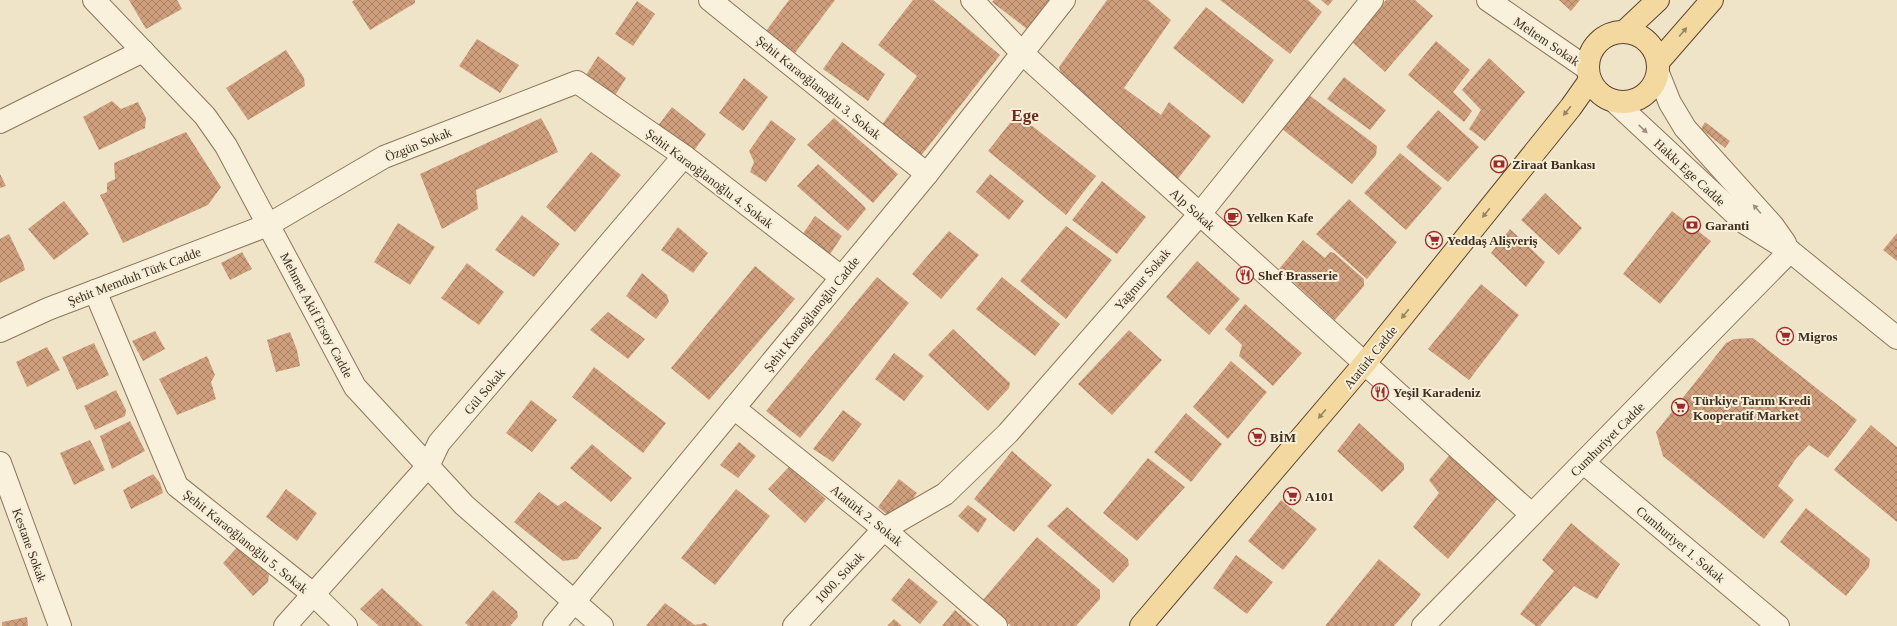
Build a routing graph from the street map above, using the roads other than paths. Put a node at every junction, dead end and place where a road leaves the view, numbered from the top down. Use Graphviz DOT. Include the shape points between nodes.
graph roads {
  1 [pos="94,0"];
  2 [pos="710,0"];
  3 [pos="972,0"];
  4 [pos="1064,0"];
  5 [pos="1372,0"];
  6 [pos="1488,0"];
  7 [pos="1658,0"];
  8 [pos="1712,0"];
  9 [pos="1625,31"];
  10 [pos="143,51"];
  11 [pos="1022,53"];
  12 [pos="1658,67"];
  13 [pos="1589,74"];
  14 [pos="577,82"];
  15 [pos="1615,102"];
  16 [pos="0,122"];
  17 [pos="684,156"];
  18 [pos="927,174"];
  19 [pos="1198,215"];
  20 [pos="268,225"];
  21 [pos="1790,251"];
  22 [pos="841,277"];
  23 [pos="95,291"];
  24 [pos="0,331"];
  25 [pos="1897,338"];
  26 [pos="1366,363"];
  27 [pos="734,408"];
  28 [pos="0,463"];
  29 [pos="1584,463"];
  30 [pos="428,466"];
  31 [pos="1531,514"];
  32 [pos="884,528"];
  33 [pos="313,594"];
  34 [pos="575,601"];
  35 [pos="60,626"];
  36 [pos="285,626"];
  37 [pos="346,626"];
  38 [pos="554,626"];
  39 [pos="602,626"];
  40 [pos="794,626"];
  41 [pos="996,626"];
  42 [pos="1141,626"];
  43 [pos="1423,626"];
  44 [pos="1778,626"];
  1 -- 10 [label="street, Mehmet Akif Ersoy Cadde"];
  2 -- 18 [label="street, Şehit Karaoğlanoğlu 3. Sokak"];
  3 -- 11 [label="street, Alp Sokak"];
  4 -- 11 [label="street, Şehit Karaoğlanoğlu Cadde"];
  5 -- 19 [label="street, Yağmur Sokak"];
  6 -- 13 [label="street, Meltem Sokak"];
  7 -- 9 [label="main road"];
  12 -- 8 [label="main road, one-way"];
  9 -- 12 [label="main road" via="1637,34 1647,41 1655,50"];
  9 -- 13 [label="main road" via="1602,38 1594,47 1589,57"];
  10 -- 16 [label="street"];
  10 -- 20 [label="street, Mehmet Akif Ersoy Cadde" via="205,116 226,146"];
  11 -- 18 [label="street, Şehit Karaoğlanoğlu Cadde"];
  11 -- 19 [label="street, Alp Sokak"];
  12 -- 15 [label="main road" via="1654,84 1642,96 1627,102"];
  21 -- 12 [label="street, Hakkı Ege Cadde, one-way" via="1772,226 1685,128 1670,103"];
  13 -- 15 [label="main road" via="1596,90"];
  13 -- 26 [label="main road, Atatürk Cadde, one-way" via="1571,107"];
  14 -- 17 [label="street, Şehit Karaoğlanoğlu 4. Sokak"];
  14 -- 20 [label="street, Özgün Sokak" via="384,157"];
  15 -- 21 [label="street, Hakkı Ege Cadde, one-way" via="1745,223"];
  17 -- 22 [label="street, Şehit Karaoğlanoğlu 4. Sokak"];
  17 -- 30 [label="street, Gül Sokak" via="439,443"];
  18 -- 22 [label="street, Şehit Karaoğlanoğlu Cadde"];
  19 -- 26 [label="street, Alp Sokak"];
  19 -- 32 [label="street, Yağmur Sokak" via="1008,433 944,494"];
  20 -- 23 [label="street, Şehit Memduh Türk Cadde"];
  20 -- 30 [label="street, Mehmet Akif Ersoy Cadde" via="355,387"];
  21 -- 25 [label="street, Hakkı Ege Cadde"];
  21 -- 29 [label="street, Cumhuriyet Cadde"];
  22 -- 27 [label="street, Şehit Karaoğlanoğlu Cadde"];
  23 -- 24 [label="street, Şehit Memduh Türk Cadde"];
  23 -- 33 [label="street, Şehit Karaoğlanoğlu 5. Sokak" via="177,486"];
  26 -- 31 [label="street, Alp Sokak"];
  26 -- 42 [label="main road, Atatürk Cadde, one-way"];
  27 -- 32 [label="street, Atatürk 2. Sokak"];
  27 -- 34 [label="street, Şehit Karaoğlanoğlu Cadde"];
  28 -- 35 [label="street, Kestane Sokak"];
  29 -- 31 [label="street, Cumhuriyet Cadde"];
  29 -- 44 [label="street, Cumhuriyet 1. Sokak"];
  30 -- 33 [label="street, Gül Sokak"];
  30 -- 34 [label="street, Mehmet Akif Ersoy Cadde" via="464,506"];
  31 -- 43 [label="street, Cumhuriyet Cadde"];
  32 -- 40 [label="street, 1000. Sokak"];
  32 -- 41 [label="street, Atatürk 2. Sokak"];
  33 -- 36 [label="street, Gül Sokak"];
  33 -- 37 [label="street, Şehit Karaoğlanoğlu 5. Sokak"];
  34 -- 38 [label="street, Şehit Karaoğlanoğlu Cadde"];
  34 -- 39 [label="street, Mehmet Akif Ersoy Cadde"];
}
